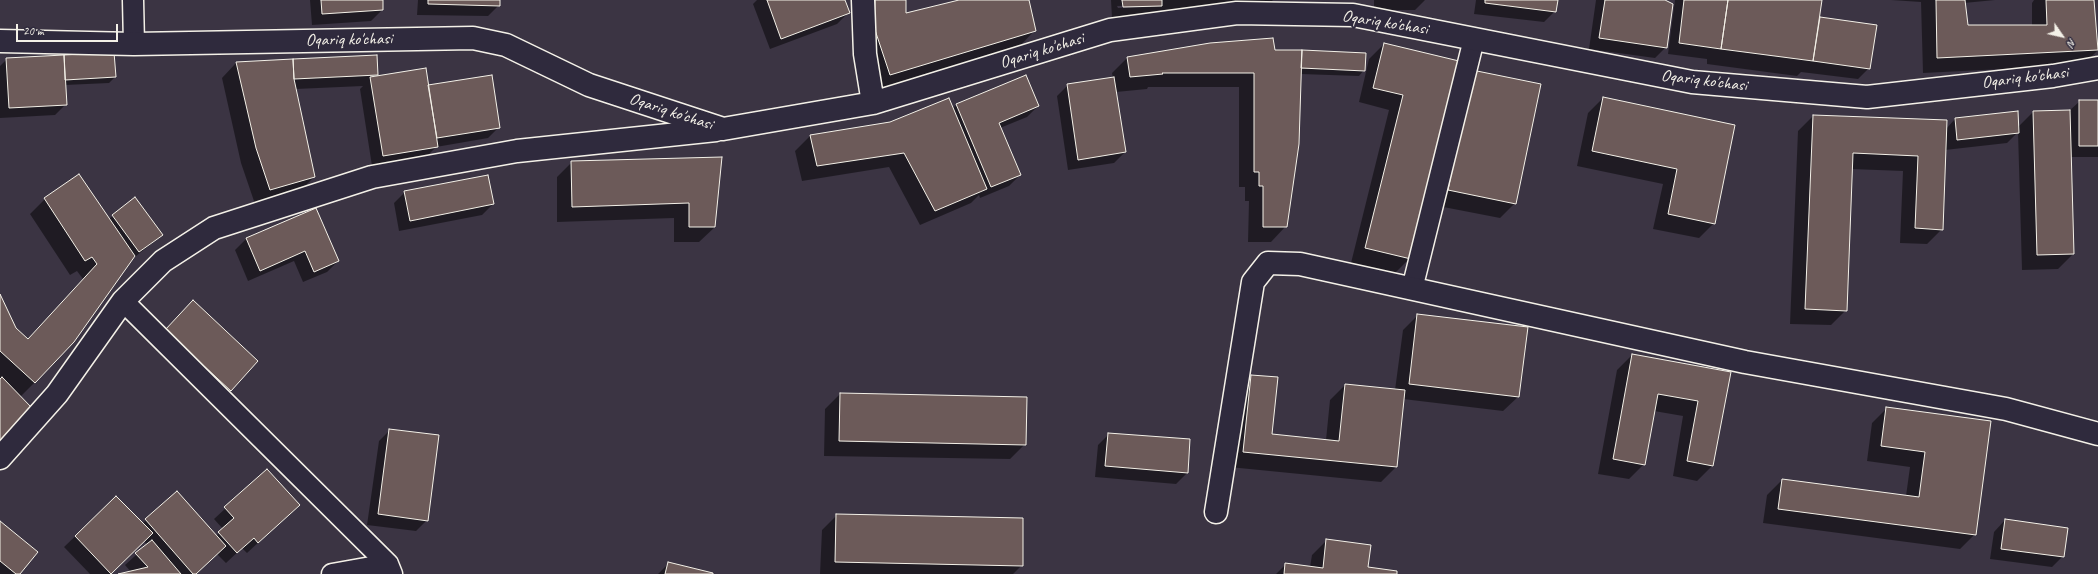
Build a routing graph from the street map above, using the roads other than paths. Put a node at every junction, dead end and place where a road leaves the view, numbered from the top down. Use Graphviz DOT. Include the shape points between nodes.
graph roads {
  1 [pos="133,0"];
  2 [pos="863,0"];
  3 [pos="1474,39"];
  4 [pos="0,41"];
  5 [pos="134,44"];
  6 [pos="2098,68"];
  7 [pos="873,103"];
  8 [pos="723,129"];
  9 [pos="1412,289"];
  10 [pos="123,301"];
  11 [pos="2098,434"];
  12 [pos="0,458"];
  13 [pos="1216,512"];
  14 [pos="390,569"];
  15 [pos="332,574"];
  1 -- 5 [label="lane"];
  2 -- 7 [label="street" via="865,54"];
  3 -- 6 [label="street, Oqariq ko'chasi" via="1692,82 1867,97 2053,76"];
  3 -- 7 [label="street, Oqariq ko'chasi" via="1353,15 1237,13 1110,30"];
  3 -- 9 [label="lane"];
  4 -- 5 [label="street, Oqariq ko'chasi"];
  5 -- 8 [label="street, Oqariq ko'chasi" via="473,38 506,45 589,85"];
  7 -- 8 [label="street, Oqariq ko'chasi"];
  8 -- 10 [label="street" via="517,151 372,177 214,228 163,261"];
  9 -- 11 [label="street" via="1745,362 2006,409"];
  9 -- 13 [label="street" via="1300,264 1268,263 1253,282"];
  10 -- 12 [label="street" via="57,394"];
  10 -- 14 [label="lane"];
  14 -- 15 [label="lane"];
}
